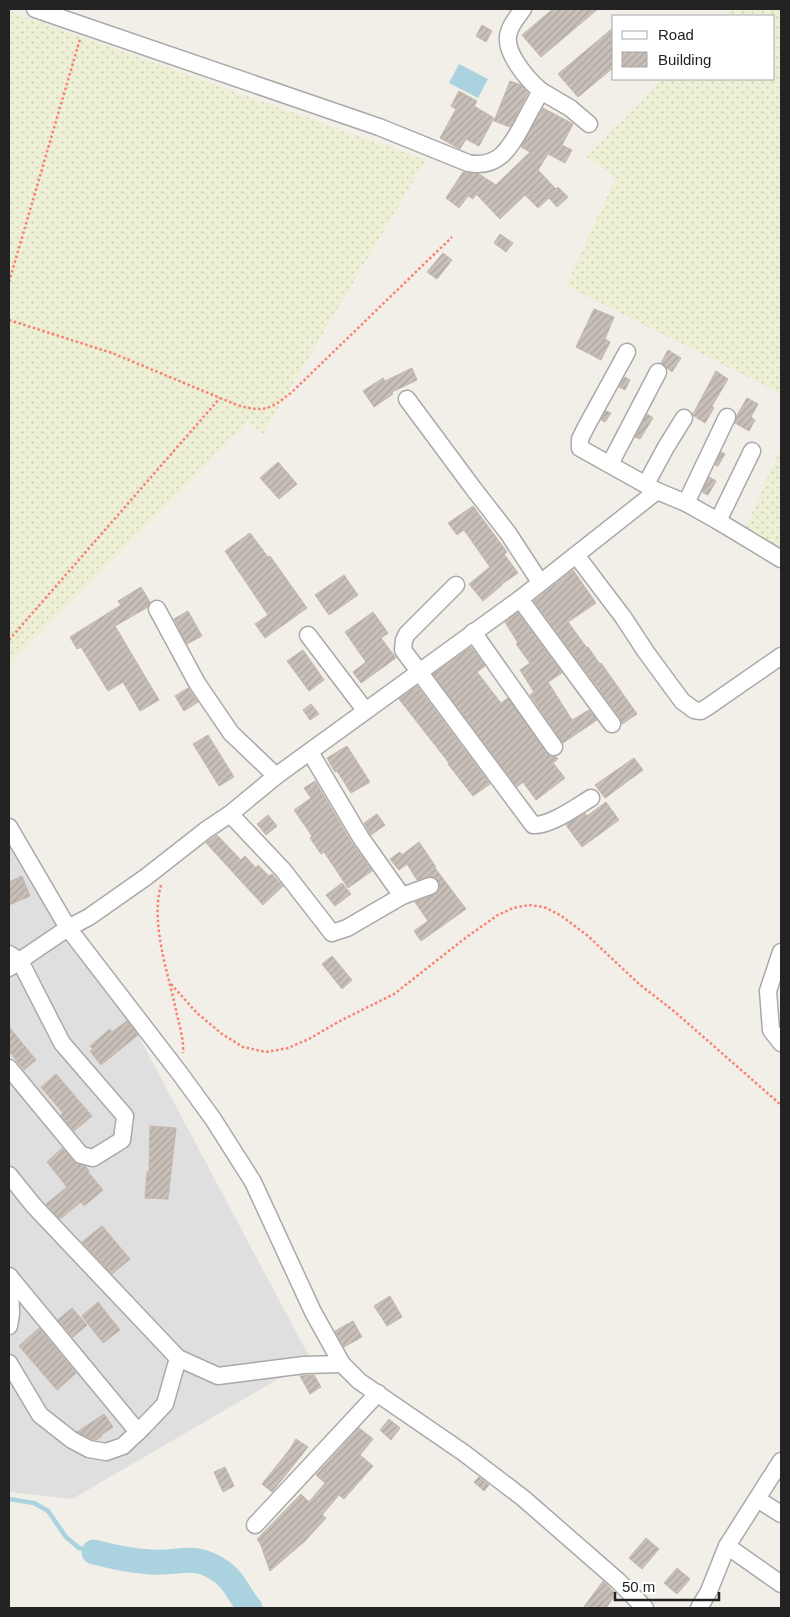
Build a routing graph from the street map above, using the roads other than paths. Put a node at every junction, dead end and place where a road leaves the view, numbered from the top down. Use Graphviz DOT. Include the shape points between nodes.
graph roads {
  1 [pos="35,9"];
  2 [pos="523,9"];
  3 [pos="542,91"];
  4 [pos="589,124"];
  5 [pos="627,352"];
  6 [pos="658,372"];
  7 [pos="407,398"];
  8 [pos="727,416"];
  9 [pos="684,418"];
  10 [pos="752,451"];
  11 [pos="610,464"];
  12 [pos="651,488"];
  13 [pos="686,503"];
  14 [pos="718,521"];
  15 [pos="576,555"];
  16 [pos="781,559"];
  17 [pos="540,582"];
  18 [pos="456,585"];
  19 [pos="520,598"];
  20 [pos="158,609"];
  21 [pos="473,632"];
  22 [pos="308,635"];
  23 [pos="781,656"];
  24 [pos="419,673"];
  25 [pos="365,710"];
  26 [pos="612,724"];
  27 [pos="554,747"];
  28 [pos="310,752"];
  29 [pos="276,776"];
  30 [pos="591,798"];
  31 [pos="230,814"];
  32 [pos="9,827"];
  33 [pos="430,886"];
  34 [pos="402,896"];
  35 [pos="68,928"];
  36 [pos="781,952"];
  37 [pos="13,961"];
  38 [pos="781,1043"];
  39 [pos="9,1068"];
  40 [pos="9,1175"];
  41 [pos="9,1277"];
  42 [pos="9,1326"];
  43 [pos="178,1358"];
  44 [pos="9,1363"];
  45 [pos="342,1364"];
  46 [pos="378,1393"];
  47 [pos="138,1432"];
  48 [pos="781,1461"];
  49 [pos="757,1499"];
  50 [pos="781,1514"];
  51 [pos="255,1525"];
  52 [pos="727,1546"];
  53 [pos="781,1584"];
  54 [pos="645,1608"];
  55 [pos="699,1608"];
  1 -- 3 [label="street" via="379,127 477,165 495,160 506,150"];
  2 -- 3 [label="street" via="508,33 510,50 532,83"];
  3 -- 4 [label="street"];
  5 -- 11 [label="street" via="579,444 584,451"];
  6 -- 11 [label="street"];
  7 -- 17 [label="street" via="508,533"];
  8 -- 13 [label="street"];
  9 -- 12 [label="street" via="666,447"];
  10 -- 14 [label="street"];
  11 -- 12 [label="street"];
  12 -- 13 [label="street"];
  12 -- 15 [label="street"];
  13 -- 14 [label="street"];
  14 -- 16 [label="street"];
  15 -- 17 [label="street"];
  15 -- 23 [label="street" via="670,686 694,710 701,711"];
  17 -- 19 [label="street"];
  18 -- 24 [label="street" via="404,640 403,650"];
  19 -- 21 [label="street"];
  19 -- 26 [label="street"];
  20 -- 29 [label="street" via="197,683 231,733"];
  21 -- 24 [label="street"];
  21 -- 27 [label="street"];
  22 -- 25 [label="street"];
  24 -- 25 [label="street"];
  24 -- 30 [label="street" via="533,825 547,822"];
  25 -- 28 [label="street"];
  28 -- 29 [label="street"];
  28 -- 34 [label="street" via="361,838"];
  29 -- 31 [label="street"];
  31 -- 34 [label="street" via="283,870 332,933 347,928"];
  31 -- 35 [label="street" via="89,917"];
  32 -- 35 [label="street"];
  33 -- 34 [label="street"];
  35 -- 37 [label="street"];
  35 -- 45 [label="street" via="213,1119 253,1182"];
  36 -- 38 [label="street" via="768,991 771,1030"];
  37 -- 39 [label="street" via="62,1043 125,1116 122,1140 93,1158 81,1155"];
  40 -- 43 [label="street" via="34,1206"];
  41 -- 42 [label="street"];
  41 -- 47 [label="street"];
  43 -- 45 [label="street" via="218,1376 304,1365"];
  43 -- 47 [label="street" via="165,1404"];
  44 -- 47 [label="street" via="40,1415 88,1449 106,1452 123,1446"];
  45 -- 46 [label="street" via="359,1381"];
  46 -- 51 [label="street"];
  46 -- 54 [label="street" via="523,1498"];
  48 -- 49 [label="street"];
  49 -- 50 [label="street"];
  49 -- 52 [label="street"];
  52 -- 53 [label="street"];
  52 -- 55 [label="street"];
}
